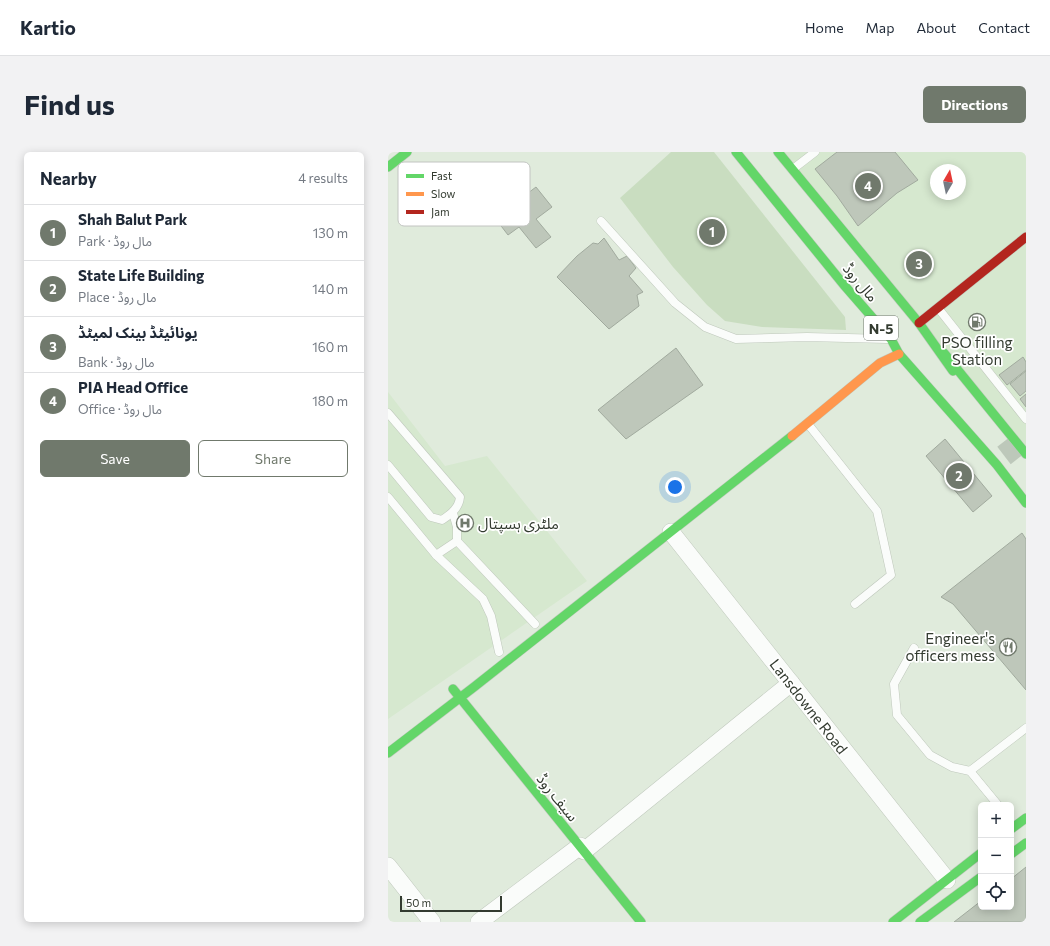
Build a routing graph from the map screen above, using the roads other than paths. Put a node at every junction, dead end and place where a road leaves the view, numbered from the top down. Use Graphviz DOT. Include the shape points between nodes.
graph roads {
  1 [pos="407,152"];
  2 [pos="736,152"];
  3 [pos="778,152"];
  4 [pos="815,152"];
  5 [pos="388,167"];
  6 [pos="792,170"];
  7 [pos="601,221"];
  8 [pos="1026,237"];
  9 [pos="937,308"];
  10 [pos="919,323"];
  11 [pos="891,339"];
  12 [pos="879,349"];
  13 [pos="899,354"];
  14 [pos="952,371"];
  15 [pos="935,381"];
  16 [pos="388,413"];
  17 [pos="1026,419"];
  18 [pos="808,423"];
  19 [pos="1026,454"];
  20 [pos="388,466"];
  21 [pos="388,497"];
  22 [pos="1026,503"];
  23 [pos="453,513"];
  24 [pos="671,532"];
  25 [pos="457,541"];
  26 [pos="436,555"];
  27 [pos="855,604"];
  28 [pos="535,624"];
  29 [pos="914,648"];
  30 [pos="499,652"];
  31 [pos="462,682"];
  32 [pos="791,683"];
  33 [pos="460,698"];
  34 [pos="1026,728"];
  35 [pos="388,753"];
  36 [pos="970,771"];
  37 [pos="996,802"];
  38 [pos="1026,818"];
  39 [pos="1014,824"];
  40 [pos="1026,843"];
  41 [pos="582,848"];
  42 [pos="1014,852"];
  43 [pos="978,855"];
  44 [pos="388,866"];
  45 [pos="978,879"];
  46 [pos="947,880"];
  47 [pos="640,921"];
  48 [pos="432,922"];
  49 [pos="479,922"];
  50 [pos="893,922"];
  51 [pos="920,922"];
  1 -- 5 [label="main road"];
  2 -- 11 [label="main road, مال روڈ / N-5"];
  3 -- 6 [label="main road, مال روڈ / N-5"];
  4 -- 6 [label="lane"];
  6 -- 10 [label="main road, مال روڈ / N-5"];
  7 -- 11 [label="lane" via="676,303 705,327 736,339"];
  8 -- 9 [label="main road"];
  9 -- 10 [label="main road"];
  9 -- 17 [label="lane"];
  10 -- 14 [label="main road, مال روڈ / N-5"];
  10 -- 19 [label="main road"];
  11 -- 12 [label="main road"];
  11 -- 13 [label="main road, مال روڈ / N-5"];
  11 -- 15 [label="main road"];
  13 -- 18 [label="main road" via="880,363"];
  13 -- 22 [label="main road, مال روڈ / N-5" via="997,465"];
  16 -- 23 [label="lane" via="460,496"];
  18 -- 24 [label="main road"];
  18 -- 27 [label="lane" via="877,511 891,575"];
  20 -- 23 [label="lane" via="431,517 442,520"];
  21 -- 26 [label="lane"];
  23 -- 25 [label="lane"];
  24 -- 32 [label="street, Lansdowne Road"];
  24 -- 33 [label="main road"];
  25 -- 26 [label="lane"];
  25 -- 28 [label="lane"];
  26 -- 30 [label="lane" via="483,599 491,616"];
  29 -- 36 [label="lane" via="894,684 896,715 930,755 952,767"];
  31 -- 33 [label="main road, سیف روڈ" via="450,691"];
  32 -- 41 [label="street"];
  32 -- 46 [label="street, Lansdowne Road"];
  33 -- 35 [label="main road"];
  33 -- 41 [label="main road, سیف روڈ"];
  34 -- 36 [label="lane"];
  36 -- 37 [label="lane"];
  38 -- 39 [label="main road"];
  40 -- 42 [label="main road"];
  41 -- 47 [label="main road, سیف روڈ"];
  41 -- 49 [label="street"];
  43 -- 46 [label="main road"];
  44 -- 48 [label="street"];
  45 -- 51 [label="main road"];
  46 -- 50 [label="main road"];
}
